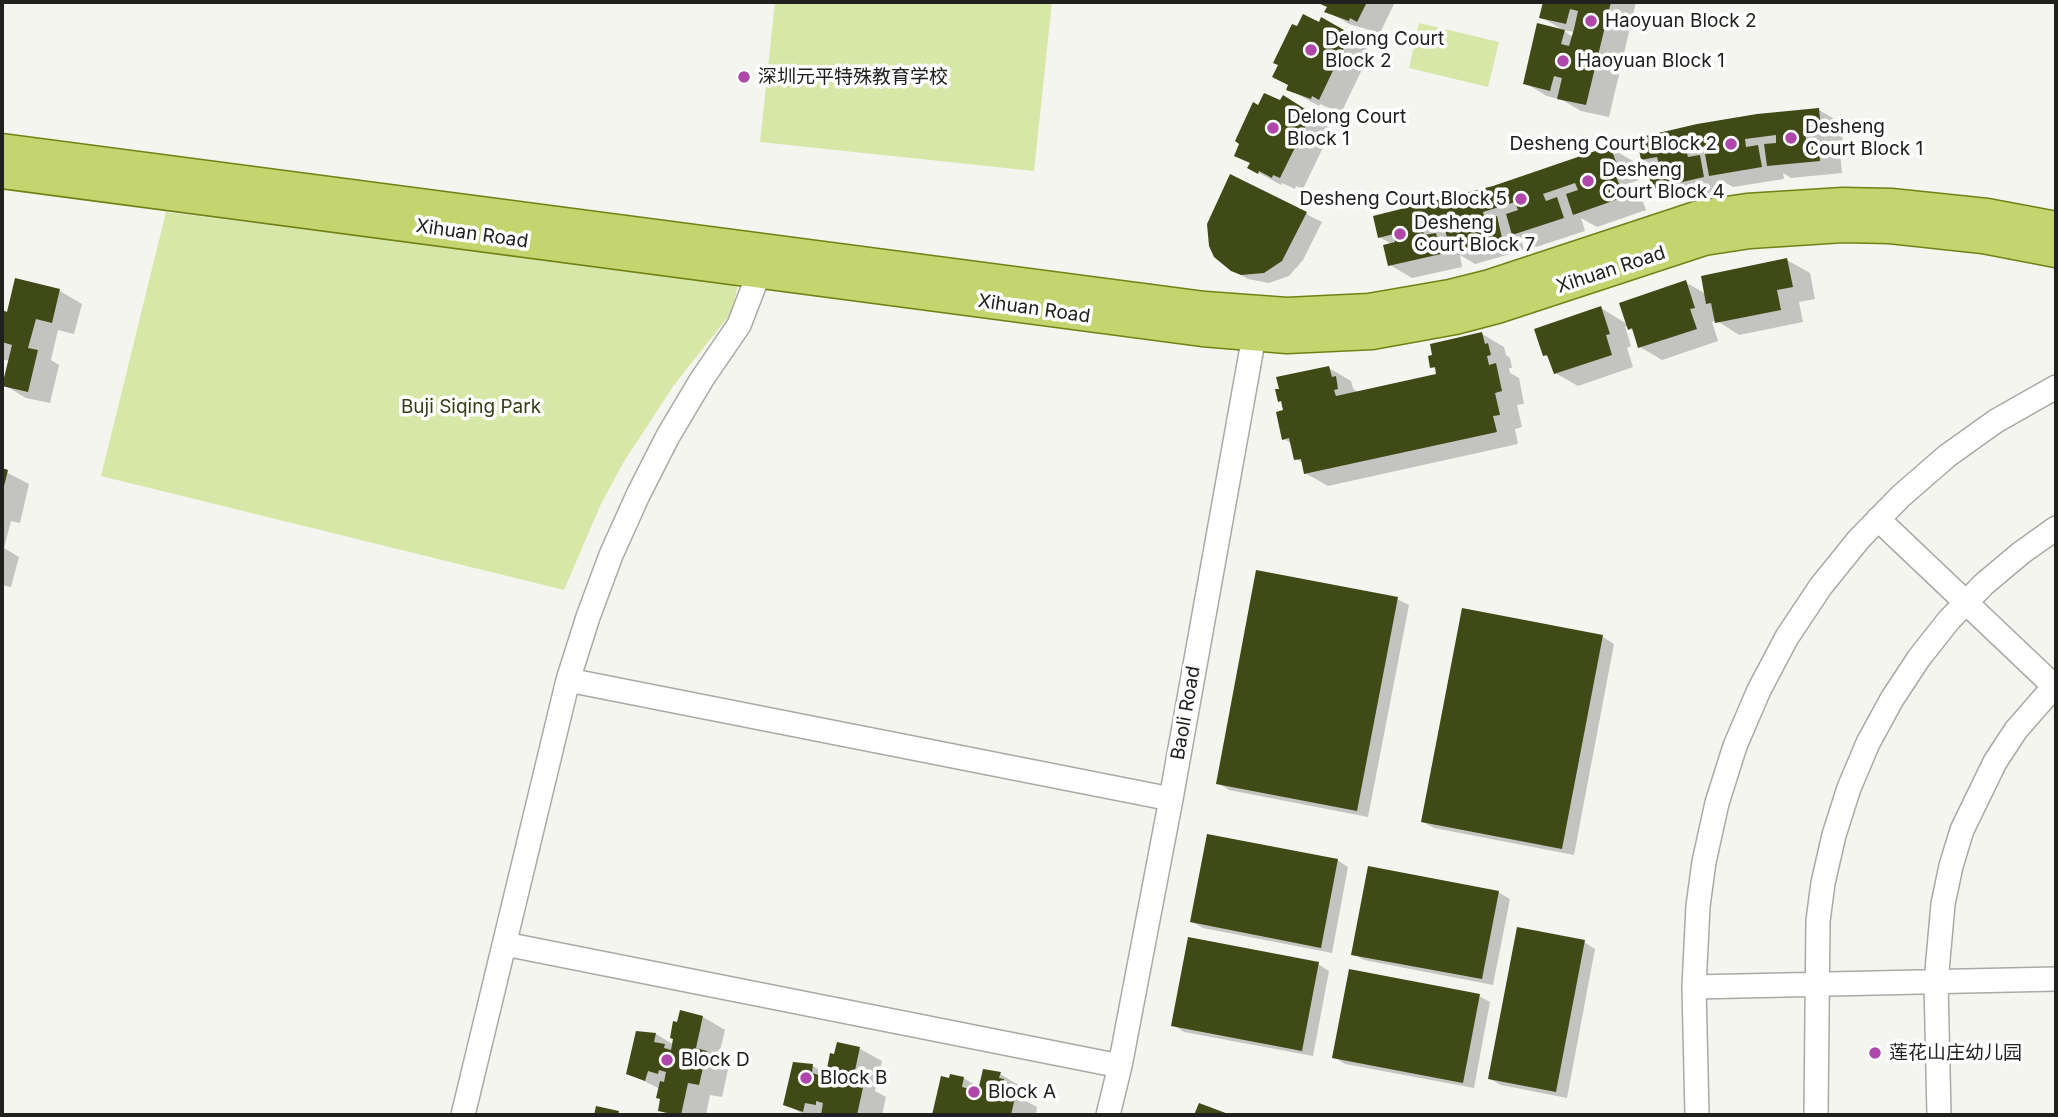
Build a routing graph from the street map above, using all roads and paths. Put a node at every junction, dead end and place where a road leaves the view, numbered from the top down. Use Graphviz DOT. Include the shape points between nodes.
graph roads {
  1 [pos="2,149"];
  2 [pos="2,173"];
  3 [pos="2056,227"];
  4 [pos="2056,252"];
  5 [pos="761,260"];
  6 [pos="1260,324"];
  7 [pos="2056,387"];
  8 [pos="1878,520"];
  9 [pos="2056,528"];
  10 [pos="1966,603"];
  11 [pos="568,680"];
  12 [pos="2056,686"];
  13 [pos="1171,799"];
  14 [pos="505,944"];
  15 [pos="2056,972"];
  16 [pos="2056,979"];
  17 [pos="1936,982"];
  18 [pos="1818,985"];
  19 [pos="1694,988"];
  20 [pos="1120,1066"];
  21 [pos="463,1115"];
  22 [pos="1108,1115"];
  23 [pos="1697,1115"];
  24 [pos="1816,1115"];
  25 [pos="1939,1115"];
  1 -- 5 [label="main road, Xihuan Road"];
  2 -- 5 [label="main road, Xihuan Road"];
  3 -- 6 [label="main road, Xihuan Road" via="1975,212 1891,204 1747,209 1699,216 1450,295"];
  4 -- 6 [label="main road, Xihuan Road" via="1971,236 1890,228 1750,233 1704,240 1497,308 1414,328 1329,337"];
  5 -- 6 [label="main road, Xihuan Road"];
  5 -- 11 [label="street" via="739,325 675,425 638,495 592,604"];
  6 -- 13 [label="street, Baoli Road"];
  7 -- 8 [label="street" via="1947,456"];
  8 -- 10 [label="street"];
  8 -- 19 [label="street" via="1821,586 1787,636 1735,746 1704,862"];
  9 -- 10 [label="street"];
  10 -- 12 [label="street"];
  10 -- 18 [label="street" via="1919,658 1892,699 1849,788 1823,883"];
  11 -- 13 [label="street"];
  11 -- 14 [label="street"];
  12 -- 17 [label="street" via="2016,730 1962,830 1943,904"];
  13 -- 20 [label="street, Baoli Road"];
  14 -- 20 [label="street"];
  14 -- 21 [label="street"];
  15 -- 16 [label="street"];
  16 -- 17 [label="street"];
  17 -- 18 [label="street"];
  17 -- 25 [label="street"];
  18 -- 19 [label="street"];
  18 -- 24 [label="street"];
  19 -- 23 [label="street"];
  20 -- 22 [label="street, Baoli Road"];
}
